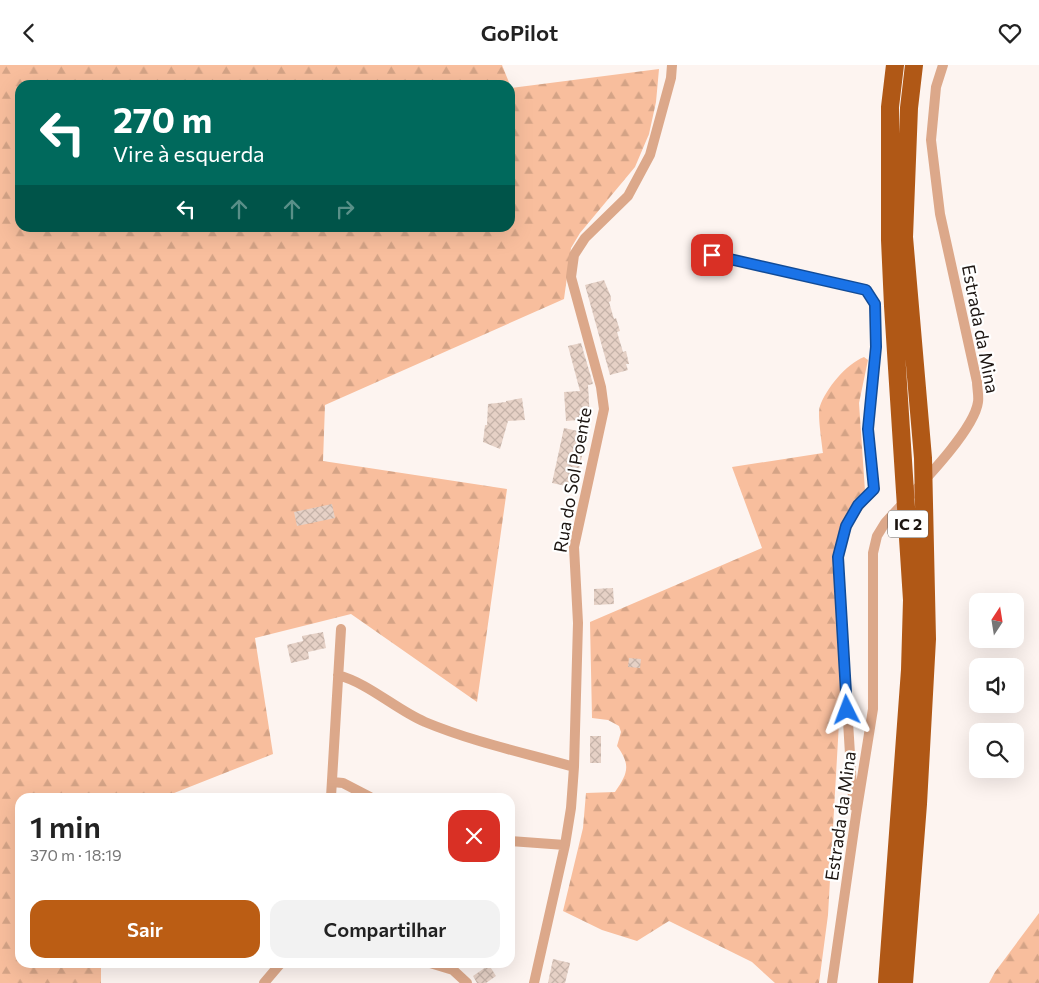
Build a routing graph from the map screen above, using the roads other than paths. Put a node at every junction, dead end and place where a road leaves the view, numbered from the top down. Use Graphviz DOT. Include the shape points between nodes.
graph roads {
  1 [pos="672,65"];
  2 [pos="895,65"];
  3 [pos="914,65"];
  4 [pos="943,65"];
  5 [pos="712,255"];
  6 [pos="341,629"];
  7 [pos="338,675"];
  8 [pos="574,767"];
  9 [pos="332,782"];
  10 [pos="331,793"];
  11 [pos="362,793"];
  12 [pos="856,815"];
  13 [pos="515,841"];
  14 [pos="565,845"];
  15 [pos="277,968"];
  16 [pos="446,968"];
  17 [pos="264,983"];
  18 [pos="467,983"];
  19 [pos="534,983"];
  20 [pos="832,983"];
  21 [pos="887,983"];
  22 [pos="904,983"];
  1 -- 8 [label="street, Rua do Sol Poente" via="650,155 628,196 585,238 574,255 570,277 601,387 604,409 574,547 578,623"];
  2 -- 21 [label="highway, IC 2" via="890,116 891,259 912,600 910,670"];
  3 -- 22 [label="highway, IC 2" via="904,237 923,458 927,639"];
  4 -- 12 [label="street, Estrada da Mina" via="936,87 931,140 940,214 977,382 978,402 960,439 877,536 873,553 874,709"];
  5 -- 12 [label="street" via="866,290 875,304 876,347 868,429 874,489 858,505 846,526 838,557"];
  6 -- 7 [label="street"];
  7 -- 8 [label="street" via="447,731"];
  7 -- 9 [label="street"];
  8 -- 14 [label="street, Rua do Sol Poente"];
  9 -- 10 [label="street"];
  9 -- 11 [label="street" via="343,783"];
  12 -- 20 [label="street, Estrada da Mina"];
  13 -- 14 [label="street"];
  14 -- 19 [label="street, Rua do Sol Poente"];
  15 -- 17 [label="street"];
  16 -- 18 [label="street"];
}
